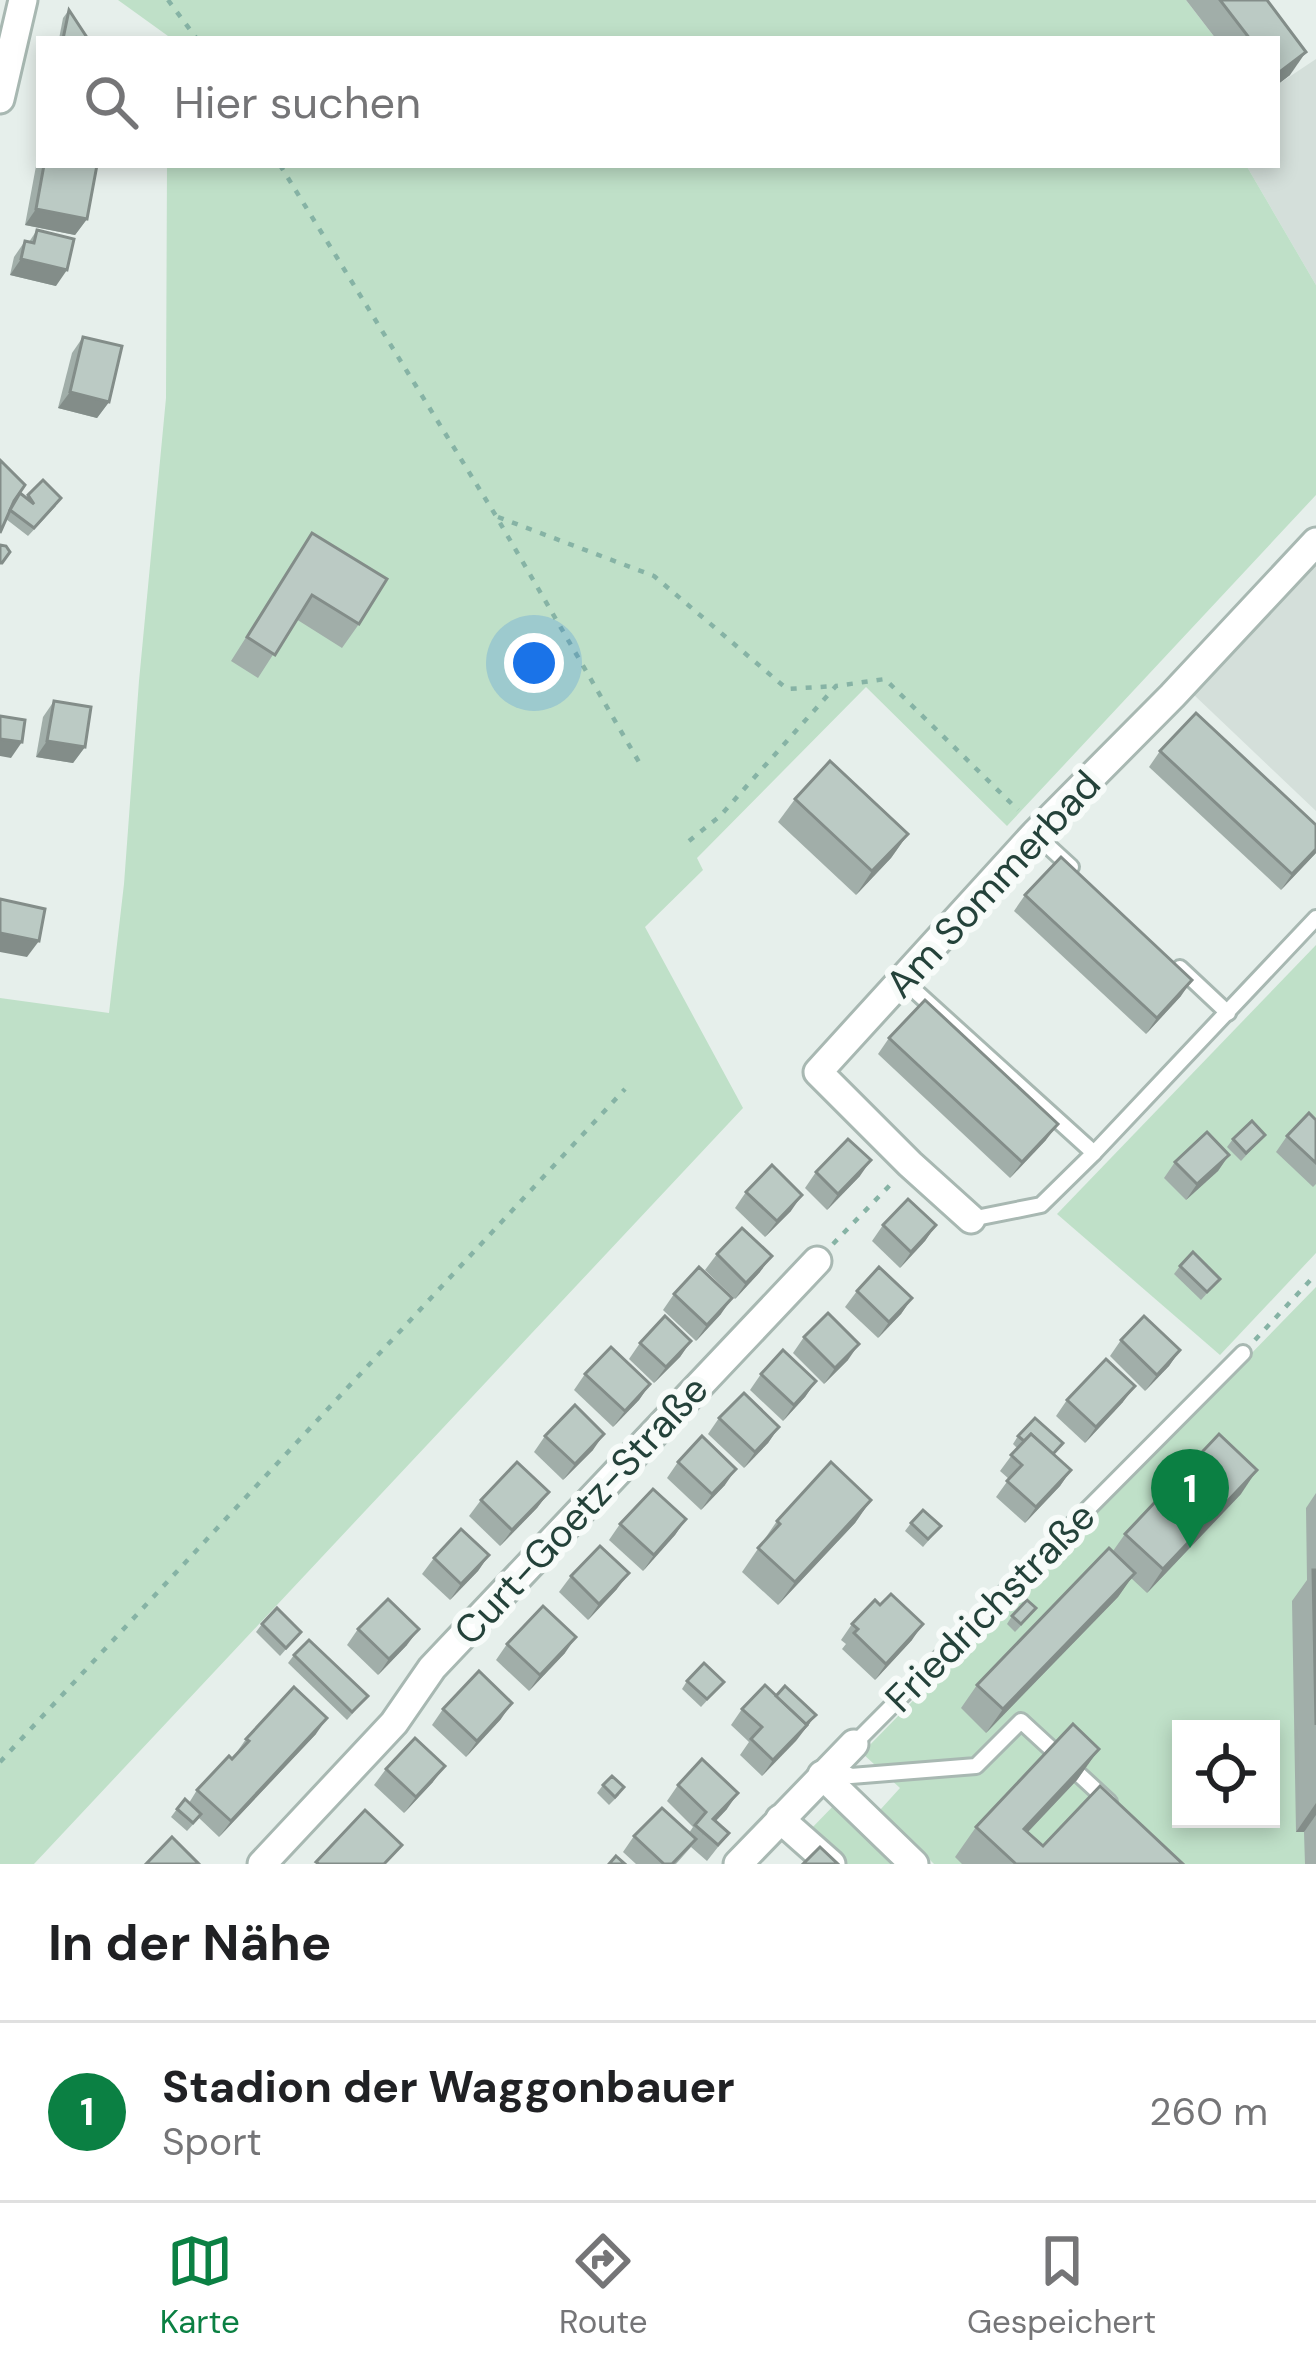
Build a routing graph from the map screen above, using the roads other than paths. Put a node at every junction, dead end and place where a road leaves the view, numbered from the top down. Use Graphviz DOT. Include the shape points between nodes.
graph roads {
  1 [pos="23,0"];
  2 [pos="0,99"];
  3 [pos="1316,542"];
  4 [pos="1035,834"];
  5 [pos="1088,883"];
  6 [pos="1316,918"];
  7 [pos="1175,964"];
  8 [pos="903,980"];
  9 [pos="1228,1013"];
  10 [pos="1094,1153"];
  11 [pos="971,1220"];
  12 [pos="817,1261"];
  13 [pos="1243,1353"];
  14 [pos="854,1744"];
  15 [pos="827,1771"];
  16 [pos="1125,1816"];
  17 [pos="780,1819"];
  18 [pos="262,1864"];
  19 [pos="738,1864"];
  20 [pos="830,1864"];
  21 [pos="914,1864"];
  1 -- 2 [label="street"];
  3 -- 4 [label="street, Am Sommerbad" via="1180,703"];
  4 -- 5 [label="lane"];
  4 -- 8 [label="street, Am Sommerbad"];
  6 -- 9 [label="lane"];
  7 -- 9 [label="lane"];
  8 -- 10 [label="lane"];
  8 -- 11 [label="street, Am Sommerbad" via="818,1072"];
  9 -- 10 [label="lane"];
  10 -- 11 [label="lane" via="1040,1204"];
  12 -- 18 [label="street, Curt-Goetz-Straße" via="432,1668 394,1723"];
  13 -- 14 [label="lane, Friedrichstraße"];
  14 -- 15 [label="street, Friedrichstraße"];
  15 -- 16 [label="lane" via="976,1766 1021,1721"];
  15 -- 17 [label="street, Friedrichstraße"];
  15 -- 21 [label="street"];
  17 -- 19 [label="street, Friedrichstraße"];
  17 -- 20 [label="street"];
}
